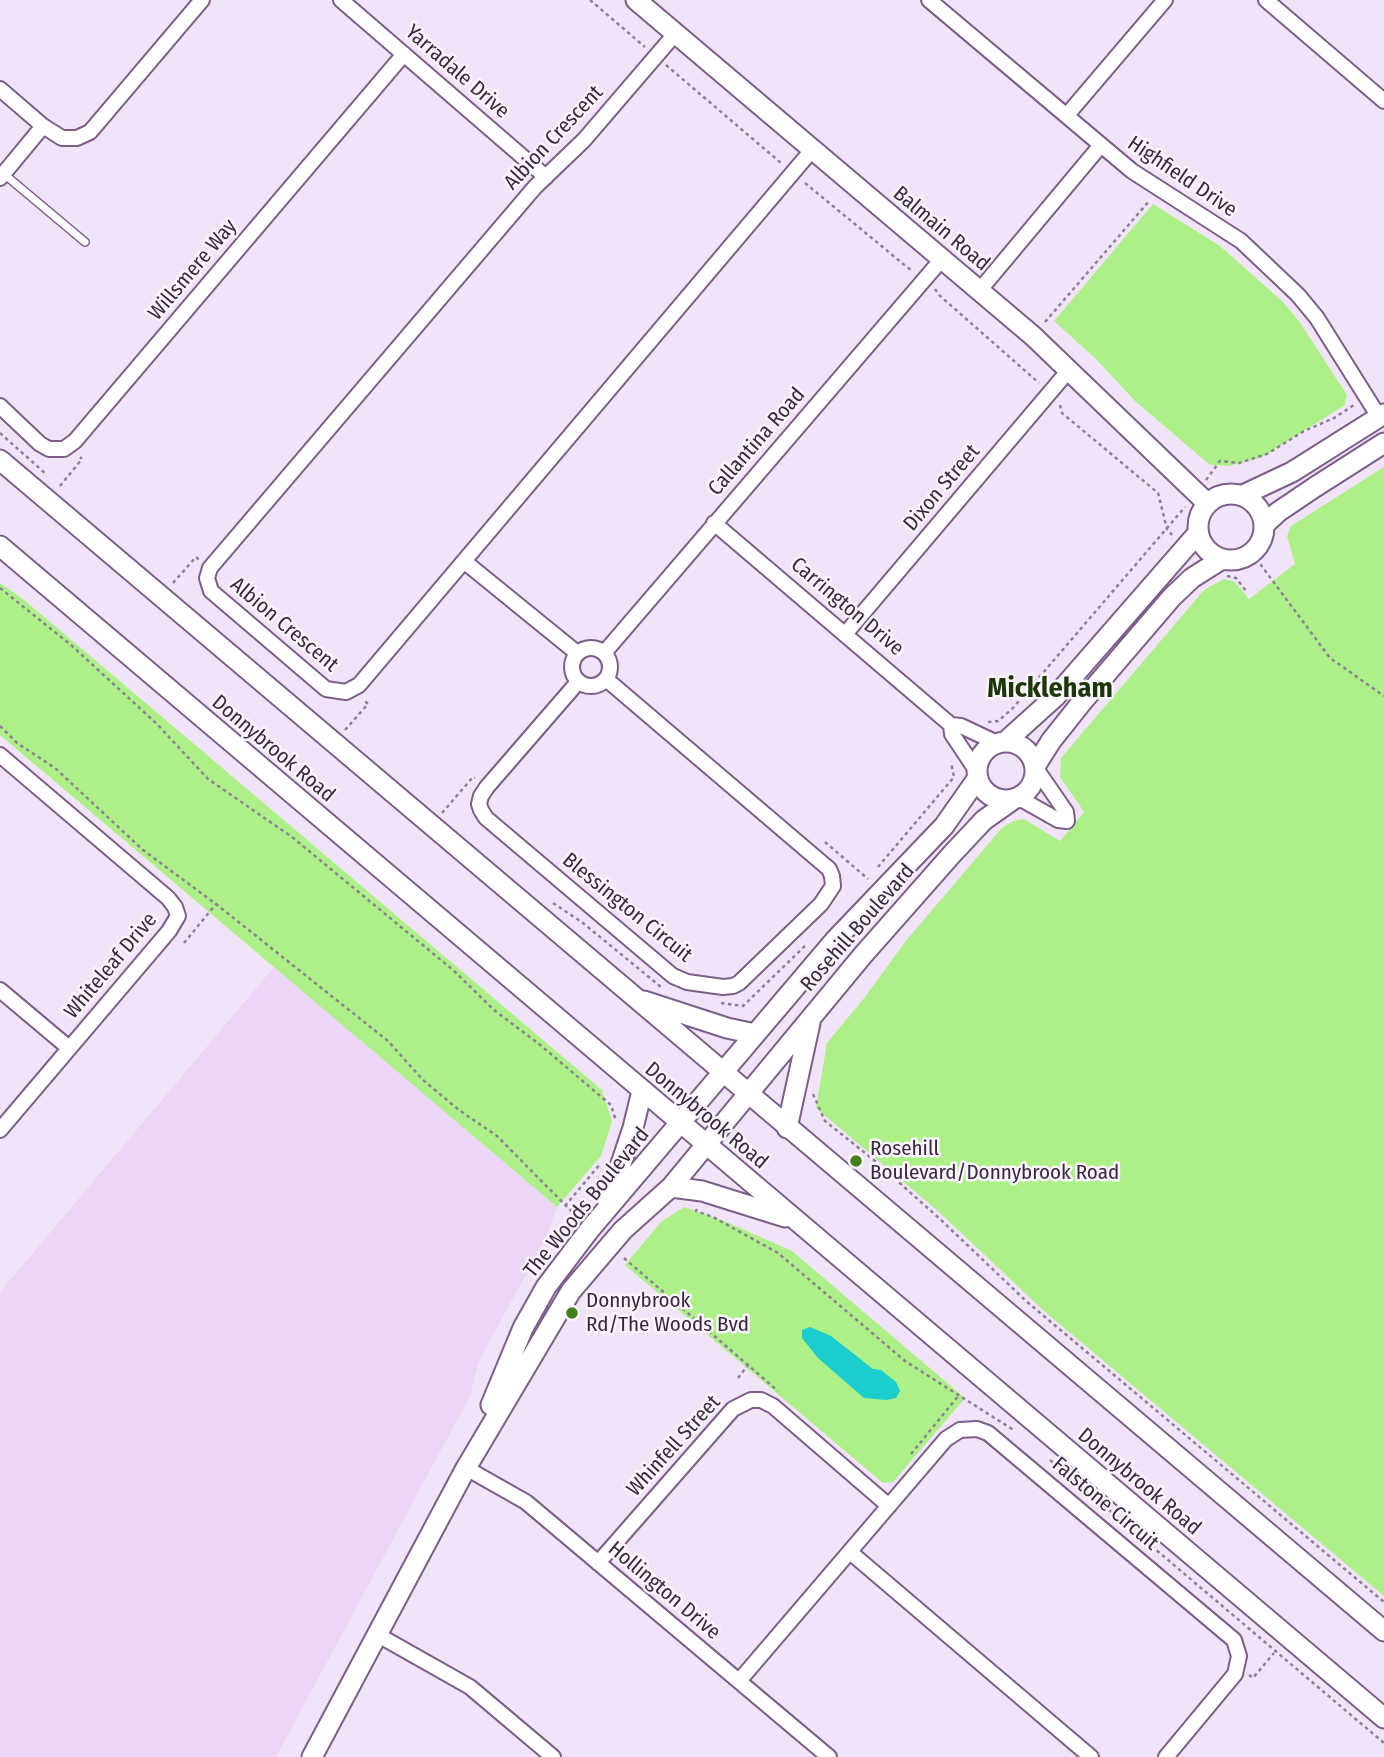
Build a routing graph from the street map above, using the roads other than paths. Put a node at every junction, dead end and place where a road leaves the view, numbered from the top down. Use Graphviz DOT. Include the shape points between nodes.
graph roads {
  1 [pos="202,0"];
  2 [pos="341,0"];
  3 [pos="636,0"];
  4 [pos="1165,0"];
  5 [pos="1266,0"];
  6 [pos="936,2"];
  7 [pos="675,34"];
  8 [pos="404,54"];
  9 [pos="0,89"];
  10 [pos="1384,101"];
  11 [pos="1067,116"];
  12 [pos="43,126"];
  13 [pos="1101,145"];
  14 [pos="812,150"];
  15 [pos="2,175"];
  16 [pos="546,177"];
  17 [pos="85,242"];
  18 [pos="942,260"];
  19 [pos="979,291"];
  20 [pos="1069,370"];
  21 [pos="0,406"];
  22 [pos="1381,416"];
  23 [pos="1384,443"];
  24 [pos="0,460"];
  25 [pos="1243,495"];
  26 [pos="1202,498"];
  27 [pos="714,523"];
  28 [pos="1264,525"];
  29 [pos="1198,533"];
  30 [pos="0,546"];
  31 [pos="1222,559"];
  32 [pos="465,562"];
  33 [pos="846,634"];
  34 [pos="577,653"];
  35 [pos="604,653"];
  36 [pos="606,679"];
  37 [pos="578,682"];
  38 [pos="951,725"];
  39 [pos="1001,743"];
  40 [pos="0,755"];
  41 [pos="1036,768"];
  42 [pos="977,774"];
  43 [pos="1015,800"];
  44 [pos="0,990"];
  45 [pos="633,997"];
  46 [pos="811,1019"];
  47 [pos="755,1034"];
  48 [pos="69,1048"];
  49 [pos="724,1074"];
  50 [pos="642,1091"];
  51 [pos="748,1094"];
  52 [pos="680,1124"];
  53 [pos="787,1128"];
  54 [pos="0,1130"];
  55 [pos="705,1145"];
  56 [pos="671,1186"];
  57 [pos="604,1214"];
  58 [pos="795,1220"];
  59 [pos="466,1468"];
  60 [pos="889,1506"];
  61 [pos="850,1552"];
  62 [pos="598,1563"];
  63 [pos="1384,1631"];
  64 [pos="378,1635"];
  65 [pos="739,1681"];
  66 [pos="1384,1718"];
  67 [pos="312,1757"];
  68 [pos="552,1757"];
  69 [pos="829,1757"];
  70 [pos="1091,1757"];
  71 [pos="1166,1757"];
  1 -- 12 [label="street" via="90,132 62,138"];
  2 -- 8 [label="street, Yarradale Drive"];
  3 -- 7 [label="main road, Balmain Road"];
  4 -- 11 [label="street"];
  5 -- 10 [label="street"];
  6 -- 11 [label="street, Highfield Drive"];
  7 -- 14 [label="main road, Balmain Road"];
  7 -- 16 [label="street, Albion Crescent"];
  8 -- 16 [label="street, Yarradale Drive"];
  8 -- 21 [label="street, Willsmere Way" via="68,447 49,449 40,444"];
  9 -- 12 [label="street"];
  11 -- 13 [label="street, Highfield Drive"];
  12 -- 15 [label="street"];
  13 -- 19 [label="street"];
  13 -- 22 [label="street, Highfield Drive" via="1132,171 1241,242 1298,295"];
  14 -- 18 [label="main road, Balmain Road"];
  14 -- 32 [label="street, Albion Crescent"];
  15 -- 17 [label="lane"];
  16 -- 32 [label="street, Albion Crescent" via="210,568 208,582 216,596 326,689 340,693 353,690"];
  18 -- 19 [label="main road, Balmain Road"];
  18 -- 27 [label="street, Callantina Road"];
  19 -- 20 [label="main road, Balmain Road"];
  20 -- 26 [label="main road, Balmain Road"];
  20 -- 33 [label="street, Dixon Street"];
  22 -- 25 [label="main road" via="1292,472"];
  23 -- 28 [label="main road"];
  24 -- 45 [label="main road, Donnybrook Road"];
  25 -- 26 [label="main road"];
  25 -- 28 [label="main road"];
  26 -- 29 [label="main road"];
  27 -- 33 [label="street, Carrington Drive"];
  27 -- 35 [label="street, Callantina Road"];
  28 -- 31 [label="main road" via="1264,536 1252,552 1242,559"];
  29 -- 31 [label="main road" via="1202,543"];
  29 -- 39 [label="main road" via="1055,697"];
  30 -- 50 [label="main road, Donnybrook Road"];
  31 -- 41 [label="main road" via="1172,597 1051,741"];
  32 -- 34 [label="street"];
  33 -- 38 [label="street, Carrington Drive"];
  34 -- 35 [label="street" via="590,648"];
  34 -- 37 [label="street" via="572,670"];
  35 -- 36 [label="street" via="610,667"];
  36 -- 37 [label="street" via="597,686"];
  36 -- 37 [label="street, Blessington Circuit" via="832,876 833,886 821,904 739,983 723,987 673,976 486,818 479,804 486,787"];
  38 -- 39 [label="street, Carrington Drive"];
  38 -- 42 [label="street, Carrington Drive"];
  39 -- 41 [label="main road" via="1026,751"];
  39 -- 42 [label="main road" via="985,753"];
  40 -- 48 [label="street, Whiteleaf Drive" via="168,898 178,916"];
  41 -- 43 [label="main road" via="1031,785"];
  41 -- 43 [label="street" via="1066,812 1067,821"];
  42 -- 43 [label="main road" via="992,796"];
  42 -- 47 [label="main road, Rosehill Boulevard" via="930,843 836,939"];
  43 -- 46 [label="main road, Rosehill Boulevard" via="984,820"];
  44 -- 48 [label="street"];
  45 -- 47 [label="main road"];
  45 -- 49 [label="main road, Donnybrook Road"];
  46 -- 51 [label="main road, Rosehill Boulevard"];
  46 -- 53 [label="main road"];
  47 -- 49 [label="main road, Rosehill Boulevard"];
  48 -- 54 [label="street, Whiteleaf Drive"];
  49 -- 51 [label="main road, Donnybrook Road"];
  49 -- 52 [label="main road, The Woods Boulevard"];
  50 -- 52 [label="main road, Donnybrook Road"];
  50 -- 57 [label="main road"];
  51 -- 53 [label="main road, Donnybrook Road"];
  51 -- 55 [label="main road, Rosehill Boulevard"];
  52 -- 55 [label="main road, Donnybrook Road"];
  52 -- 57 [label="main road, The Woods Boulevard"];
  53 -- 63 [label="main road, Donnybrook Road"];
  55 -- 56 [label="main road, The Woods Boulevard"];
  55 -- 58 [label="main road, Donnybrook Road"];
  56 -- 58 [label="main road"];
  56 -- 59 [label="main road, The Woods Boulevard" via="623,1230 571,1291"];
  57 -- 59 [label="main road, The Woods Boulevard" via="546,1287 523,1328"];
  58 -- 66 [label="main road, Donnybrook Road"];
  59 -- 62 [label="street, Hollington Drive" via="526,1502"];
  59 -- 64 [label="main road, The Woods Boulevard"];
  60 -- 61 [label="street, Falstone Circuit"];
  60 -- 62 [label="street, Whinfell Street" via="774,1406 751,1400 733,1409"];
  60 -- 71 [label="street, Falstone Circuit" via="953,1433 983,1430 1228,1634 1238,1648 1238,1666"];
  61 -- 65 [label="street, Falstone Circuit"];
  61 -- 70 [label="street"];
  62 -- 65 [label="street, Hollington Drive"];
  64 -- 67 [label="main road, The Woods Boulevard"];
  64 -- 68 [label="street" via="470,1687"];
  65 -- 69 [label="street, Hollington Drive"];
}
